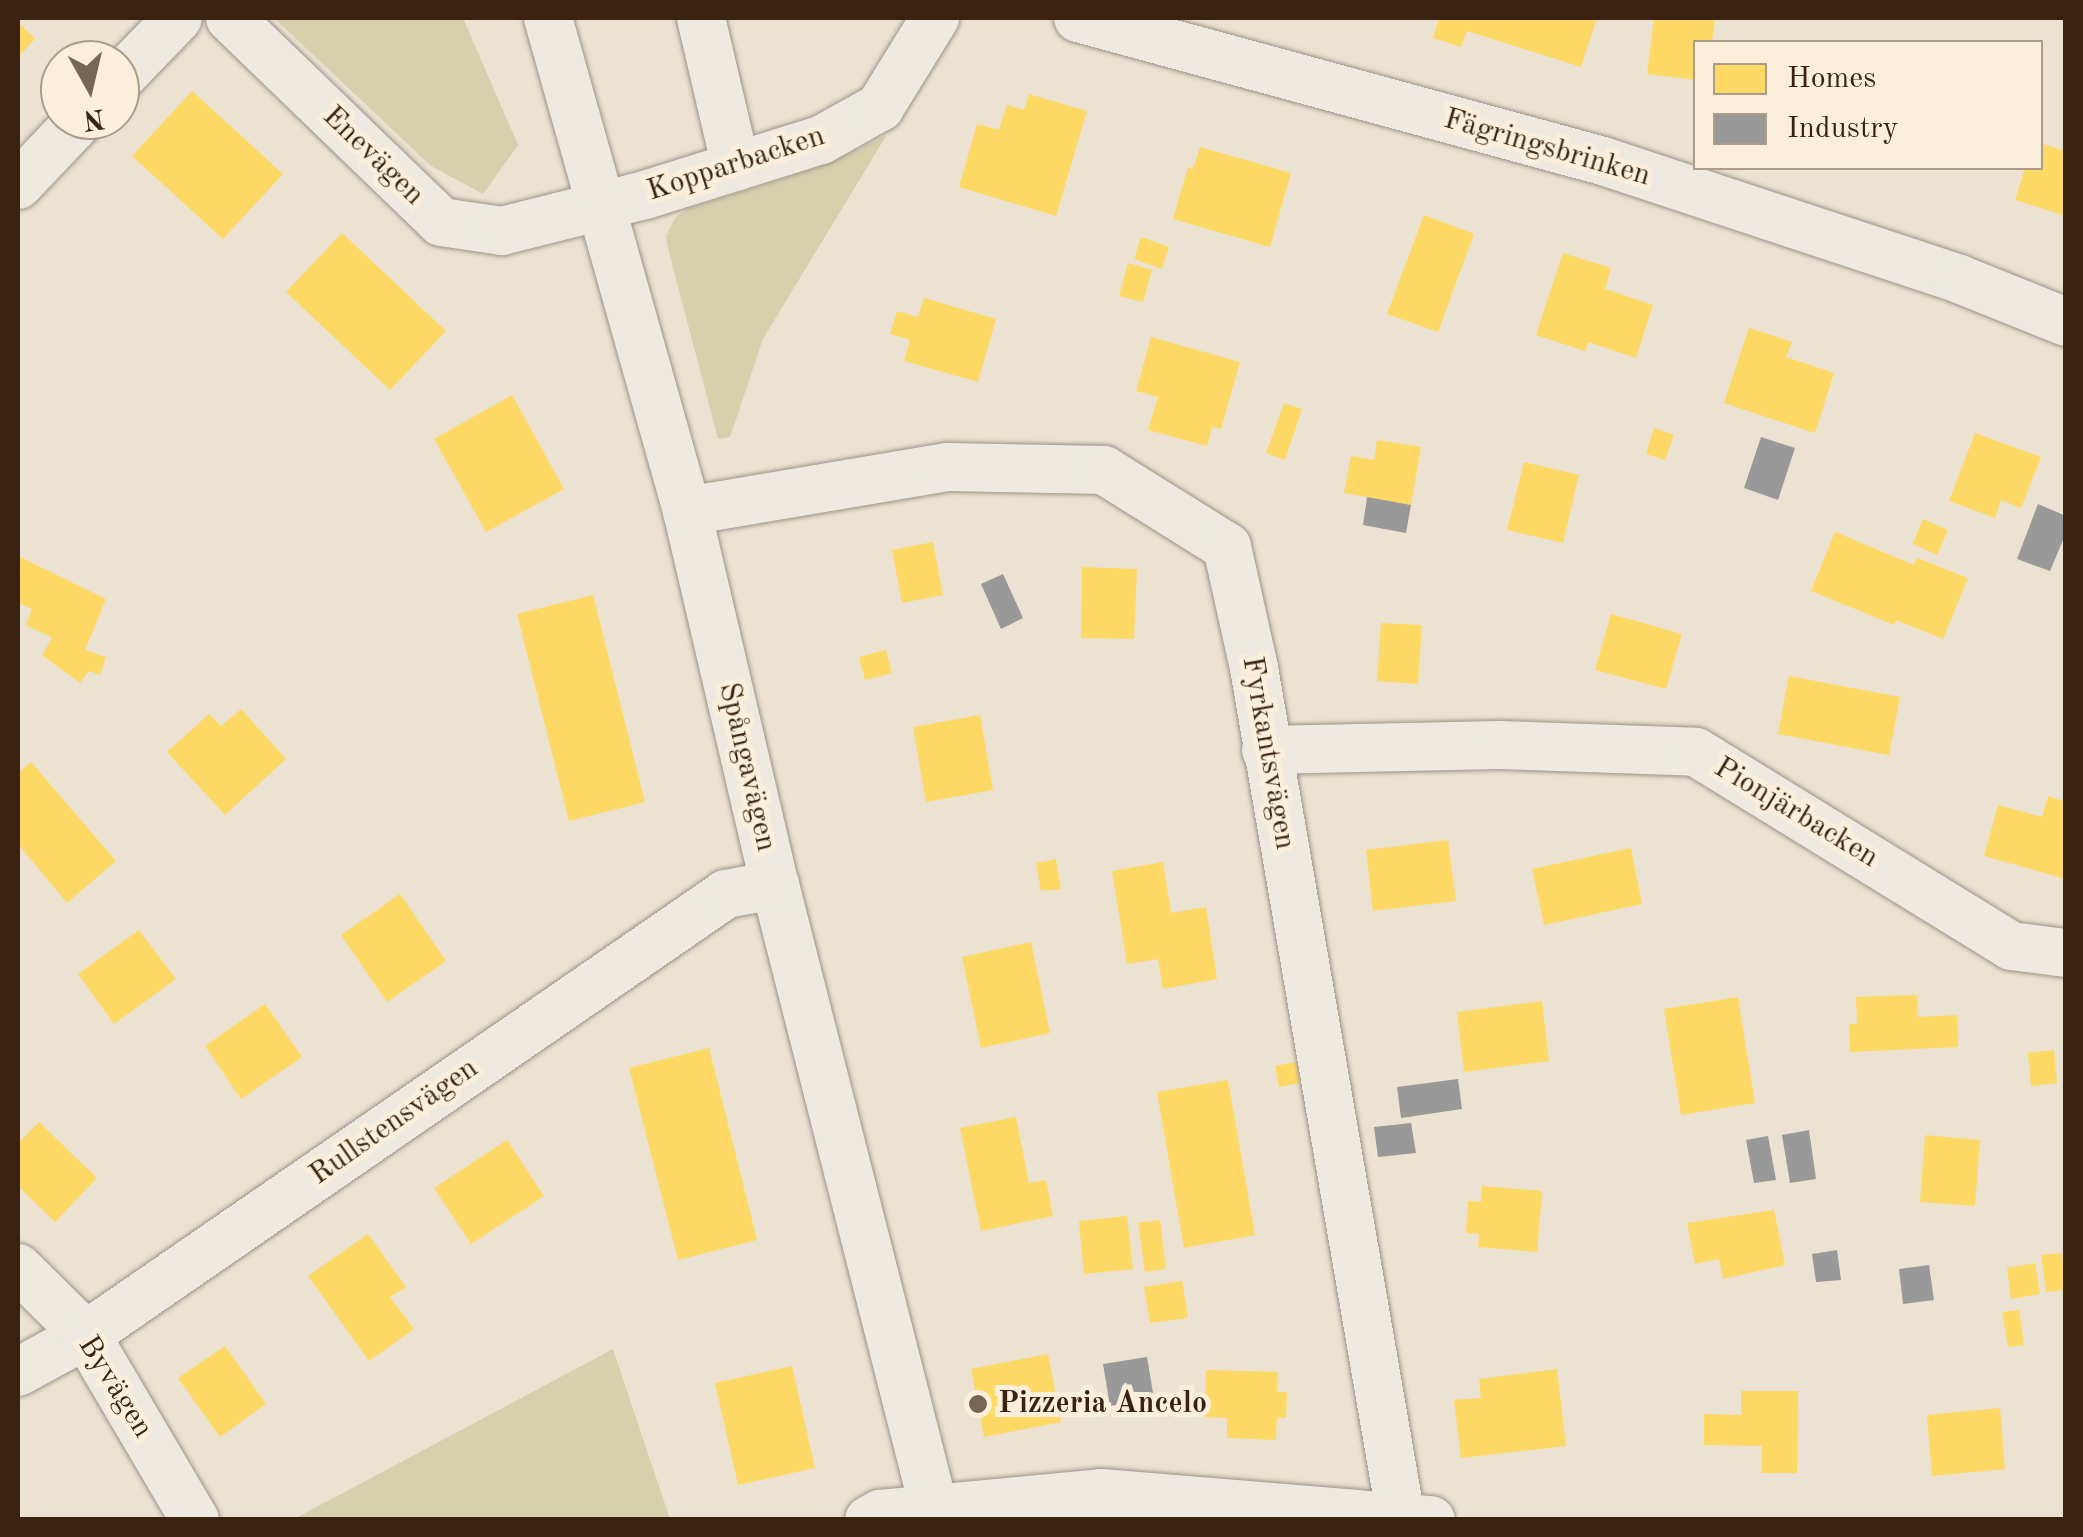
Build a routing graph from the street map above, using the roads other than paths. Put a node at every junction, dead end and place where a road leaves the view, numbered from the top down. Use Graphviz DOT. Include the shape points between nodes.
graph roads {
  1 [pos="178,18"];
  2 [pos="230,18"];
  3 [pos="548,18"];
  4 [pos="702,18"];
  5 [pos="935,18"];
  6 [pos="1078,18"];
  7 [pos="140,57"];
  8 [pos="61,140"];
  9 [pos="736,167"];
  10 [pos="18,185"];
  11 [pos="602,206"];
  12 [pos="2066,322"];
  13 [pos="687,511"];
  14 [pos="1266,750"];
  15 [pos="775,885"];
  16 [pos="2066,953"];
  17 [pos="18,1268"];
  18 [pos="86,1335"];
  19 [pos="18,1372"];
  20 [pos="935,1514"];
  21 [pos="1401,1518"];
  22 [pos="195,1520"];
  23 [pos="869,1520"];
  24 [pos="1431,1520"];
  1 -- 7 [label="street"];
  2 -- 11 [label="street, Enevägen" via="441,222 502,231"];
  3 -- 11 [label="street, Spångavägen"];
  4 -- 9 [label="street"];
  5 -- 9 [label="street, Kopparbacken" via="880,106 820,140"];
  6 -- 12 [label="street, Fägringsbrinken" via="1603,162 1960,279"];
  8 -- 10 [label="street"];
  9 -- 11 [label="street, Kopparbacken"];
  11 -- 13 [label="street, Spångavägen"];
  13 -- 14 [label="street, Fyrkantsvägen" via="946,467 1104,470 1227,546"];
  13 -- 15 [label="street, Spångavägen"];
  14 -- 16 [label="street, Pionjärbacken" via="1500,746 1696,752 2011,946"];
  14 -- 21 [label="street, Fyrkantsvägen"];
  15 -- 18 [label="street, Rullstensvägen" via="726,894"];
  15 -- 20 [label="street, Spångavägen"];
  17 -- 18 [label="street, Byvägen"];
  18 -- 19 [label="street, Rullstensvägen"];
  18 -- 22 [label="street, Byvägen"];
  20 -- 21 [label="street" via="1101,1493"];
  20 -- 23 [label="street"];
  21 -- 24 [label="street"];
}
